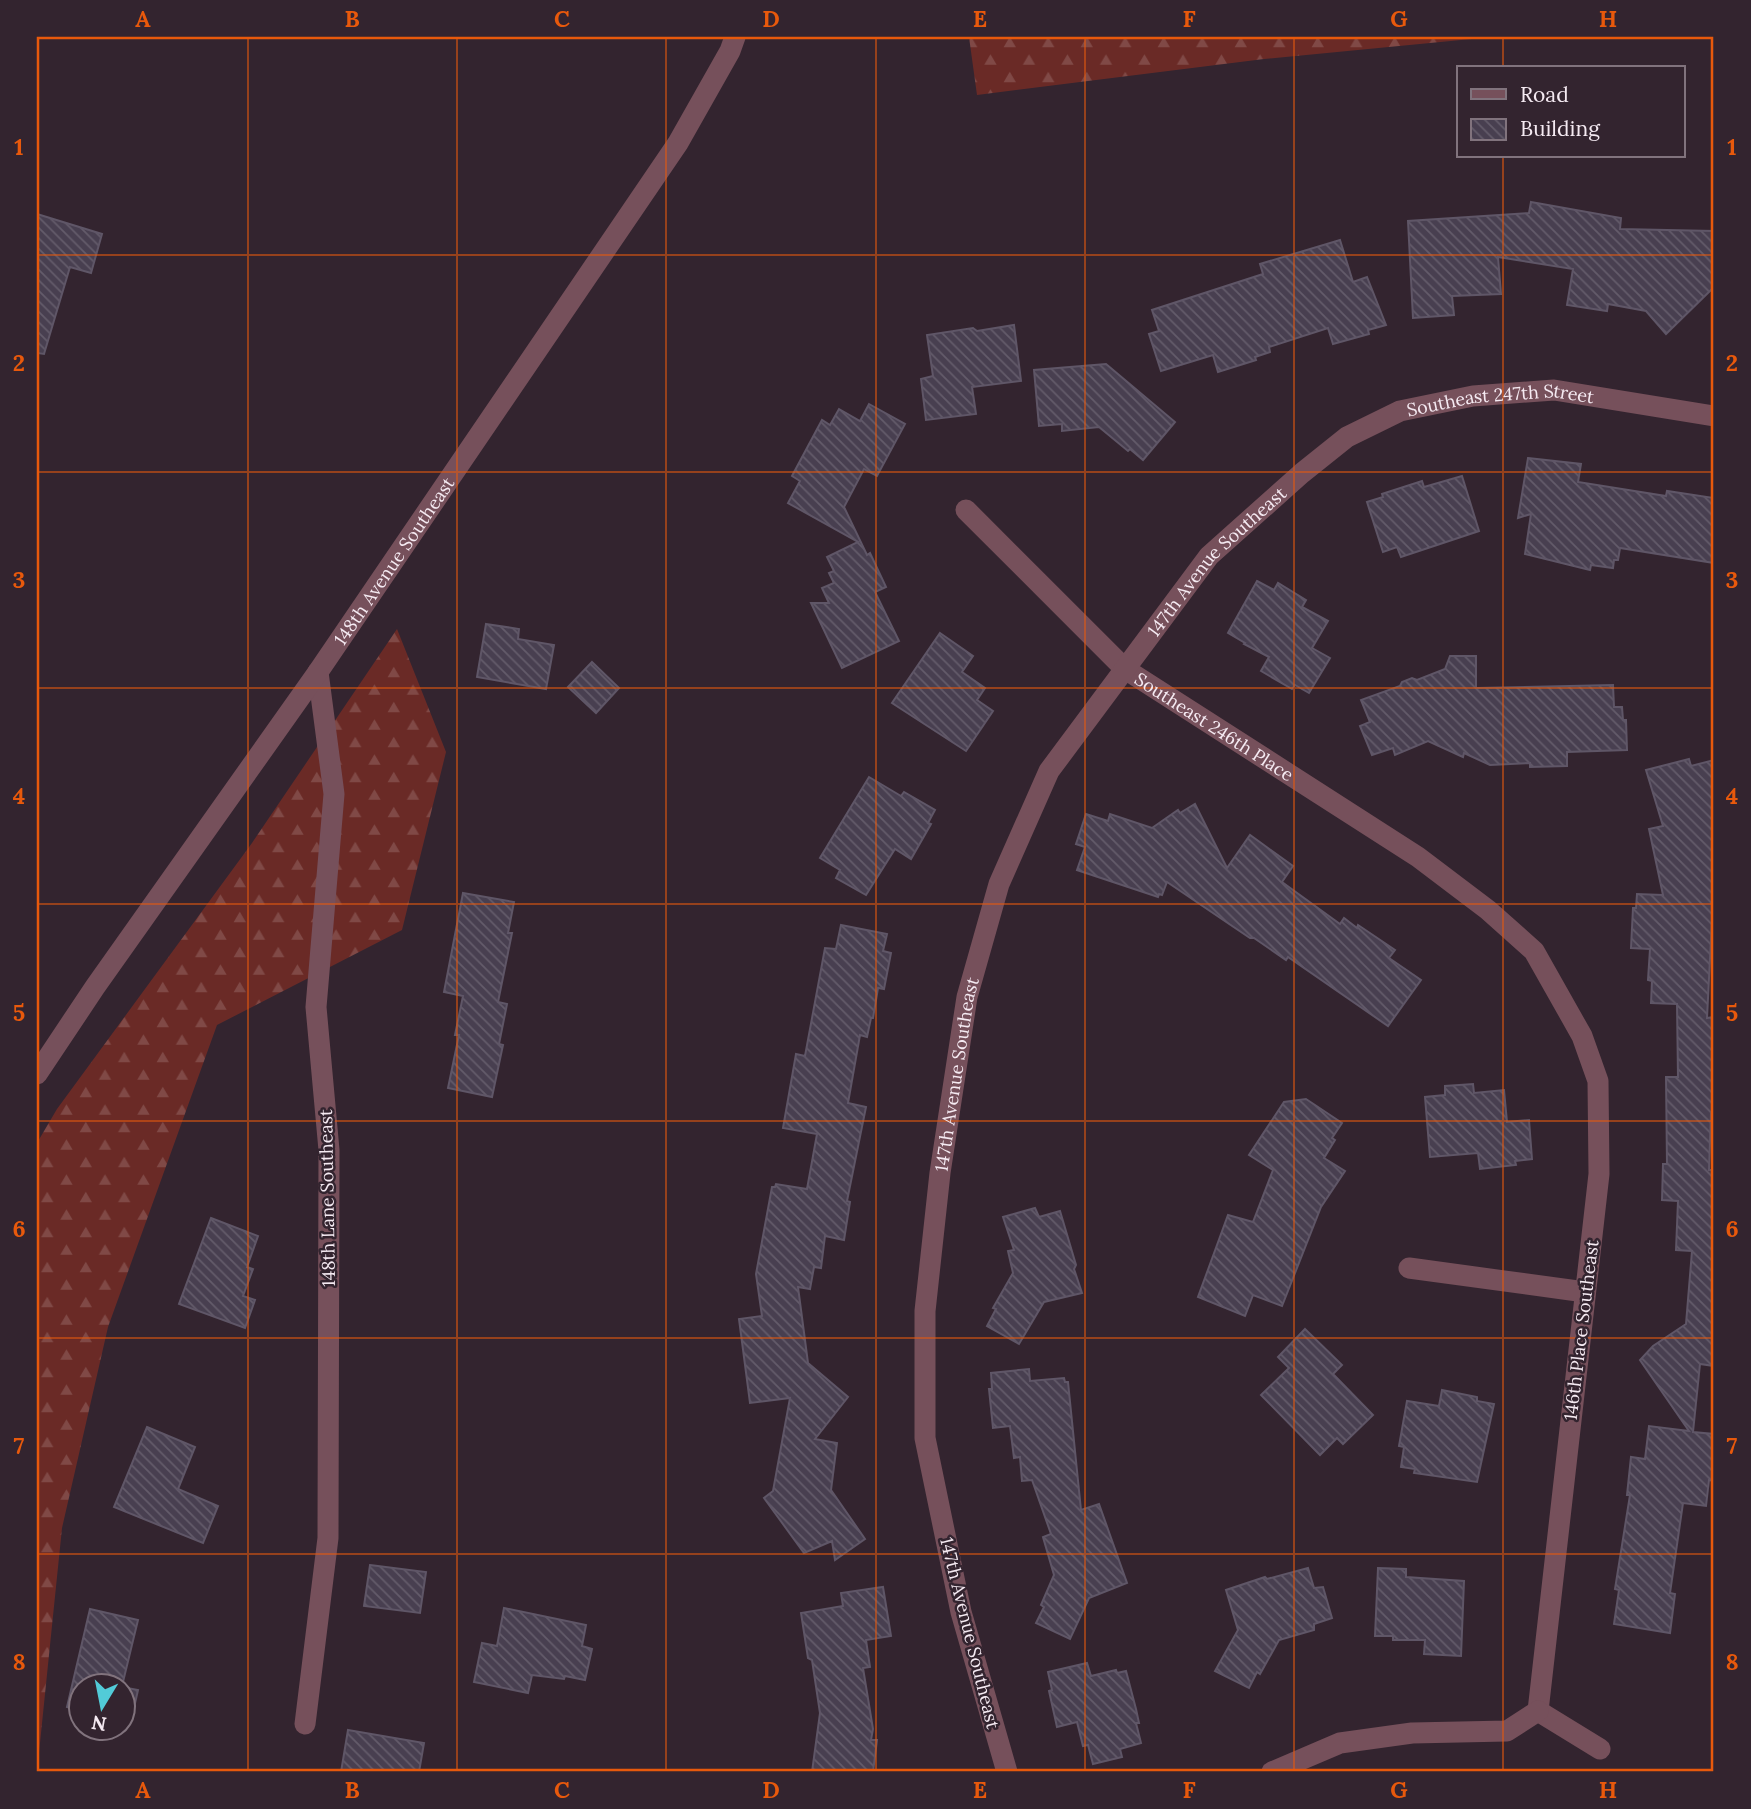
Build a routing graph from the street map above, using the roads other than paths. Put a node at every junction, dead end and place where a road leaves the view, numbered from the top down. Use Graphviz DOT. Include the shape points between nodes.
graph roads {
  1 [pos="735,37"];
  2 [pos="1714,416"];
  3 [pos="1302,473"];
  4 [pos="966,510"];
  5 [pos="1125,669"];
  6 [pos="318,672"];
  7 [pos="1488,909"];
  8 [pos="37,1074"];
  9 [pos="1409,1268"];
  10 [pos="1585,1292"];
  11 [pos="1538,1711"];
  12 [pos="305,1724"];
  13 [pos="1600,1749"];
  14 [pos="1007,1772"];
  15 [pos="1272,1772"];
  1 -- 6 [label="street, 148th Avenue Southeast" via="678,143"];
  2 -- 3 [label="street, Southeast 247th Street" via="1554,390 1473,396 1400,411 1347,437"];
  3 -- 5 [label="street, 147th Avenue Southeast" via="1209,556"];
  4 -- 5 [label="street, Southeast 246th Place"];
  5 -- 7 [label="street, Southeast 246th Place" via="1418,857"];
  5 -- 14 [label="street, 147th Avenue Southeast" via="1049,771 999,884 967,997 925,1311 925,1438 961,1612"];
  6 -- 8 [label="street, 148th Avenue Southeast"];
  6 -- 12 [label="street, 148th Lane Southeast" via="334,794 316,1007 329,1150 328,1538"];
  7 -- 10 [label="street, 146th Place Southeast" via="1534,951 1582,1036 1598,1081 1600,1174"];
  9 -- 10 [label="street"];
  10 -- 11 [label="street, 146th Place Southeast"];
  11 -- 13 [label="street"];
  11 -- 15 [label="street" via="1507,1731 1412,1733 1339,1743"];
}
